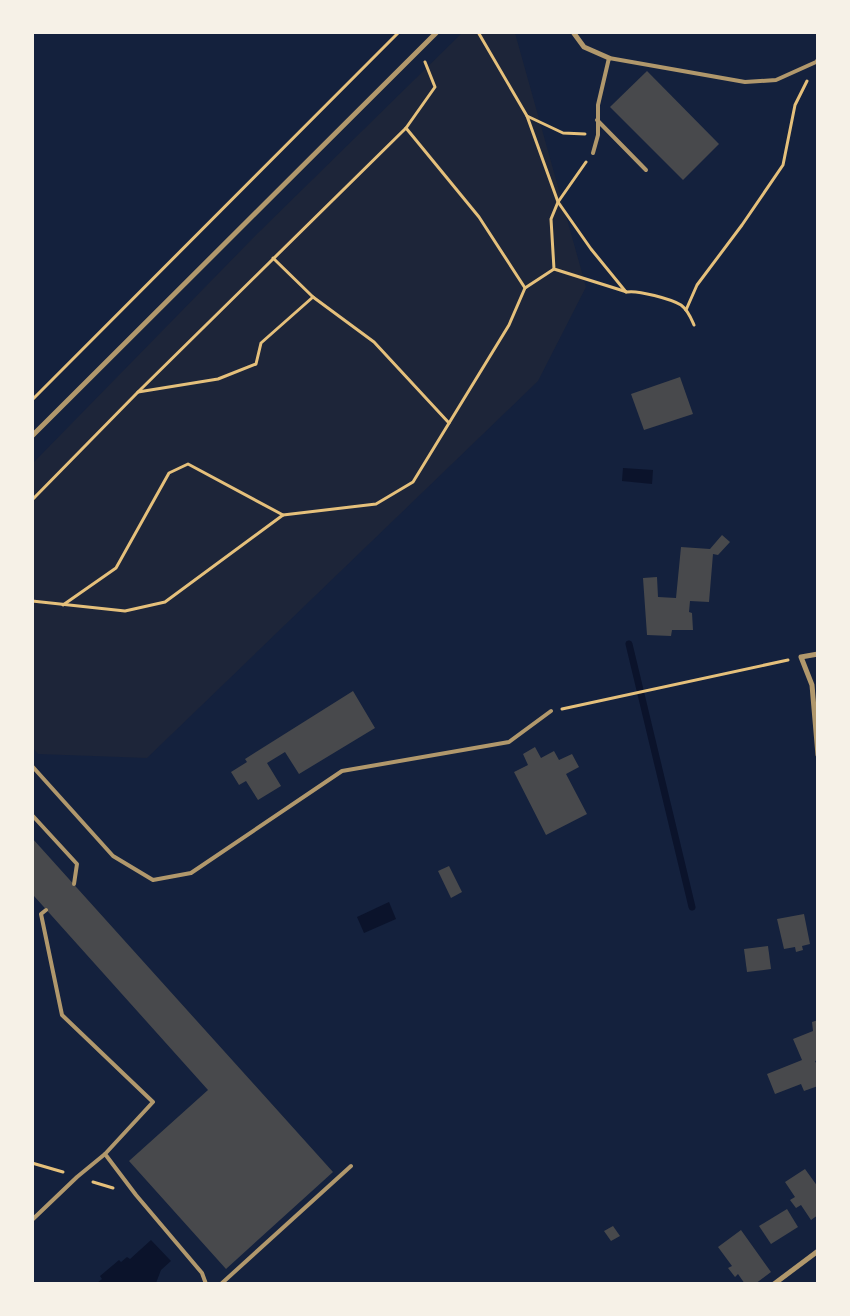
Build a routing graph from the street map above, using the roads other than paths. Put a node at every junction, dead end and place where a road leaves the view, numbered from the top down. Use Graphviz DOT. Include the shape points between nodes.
graph roads {
  1 [pos="437,32"];
  2 [pos="573,32"];
  3 [pos="609,58"];
  4 [pos="817,61"];
  5 [pos="597,120"];
  6 [pos="592,153"];
  7 [pos="646,170"];
  8 [pos="32,436"];
  9 [pos="818,654"];
  10 [pos="551,712"];
  11 [pos="818,755"];
  12 [pos="32,766"];
  13 [pos="32,815"];
  14 [pos="74,884"];
  15 [pos="46,910"];
  16 [pos="105,1154"];
  17 [pos="351,1166"];
  18 [pos="32,1220"];
  19 [pos="818,1251"];
  20 [pos="206,1284"];
  21 [pos="221,1284"];
  22 [pos="774,1284"];
  1 -- 8 [label="street"];
  2 -- 3 [label="street" via="584,47"];
  3 -- 4 [label="lane" via="745,82 776,80"];
  3 -- 5 [label="lane"];
  5 -- 6 [label="lane" via="598,135"];
  5 -- 7 [label="lane"];
  9 -- 11 [label="street" via="801,657 812,685"];
  10 -- 12 [label="lane" via="508,742 342,771 191,873 153,880 114,856"];
  13 -- 14 [label="lane" via="77,864"];
  15 -- 16 [label="lane" via="41,914 62,1015 153,1102"];
  16 -- 18 [label="lane"];
  16 -- 20 [label="lane" via="202,1273"];
  17 -- 21 [label="lane"];
  19 -- 22 [label="street"];
}
